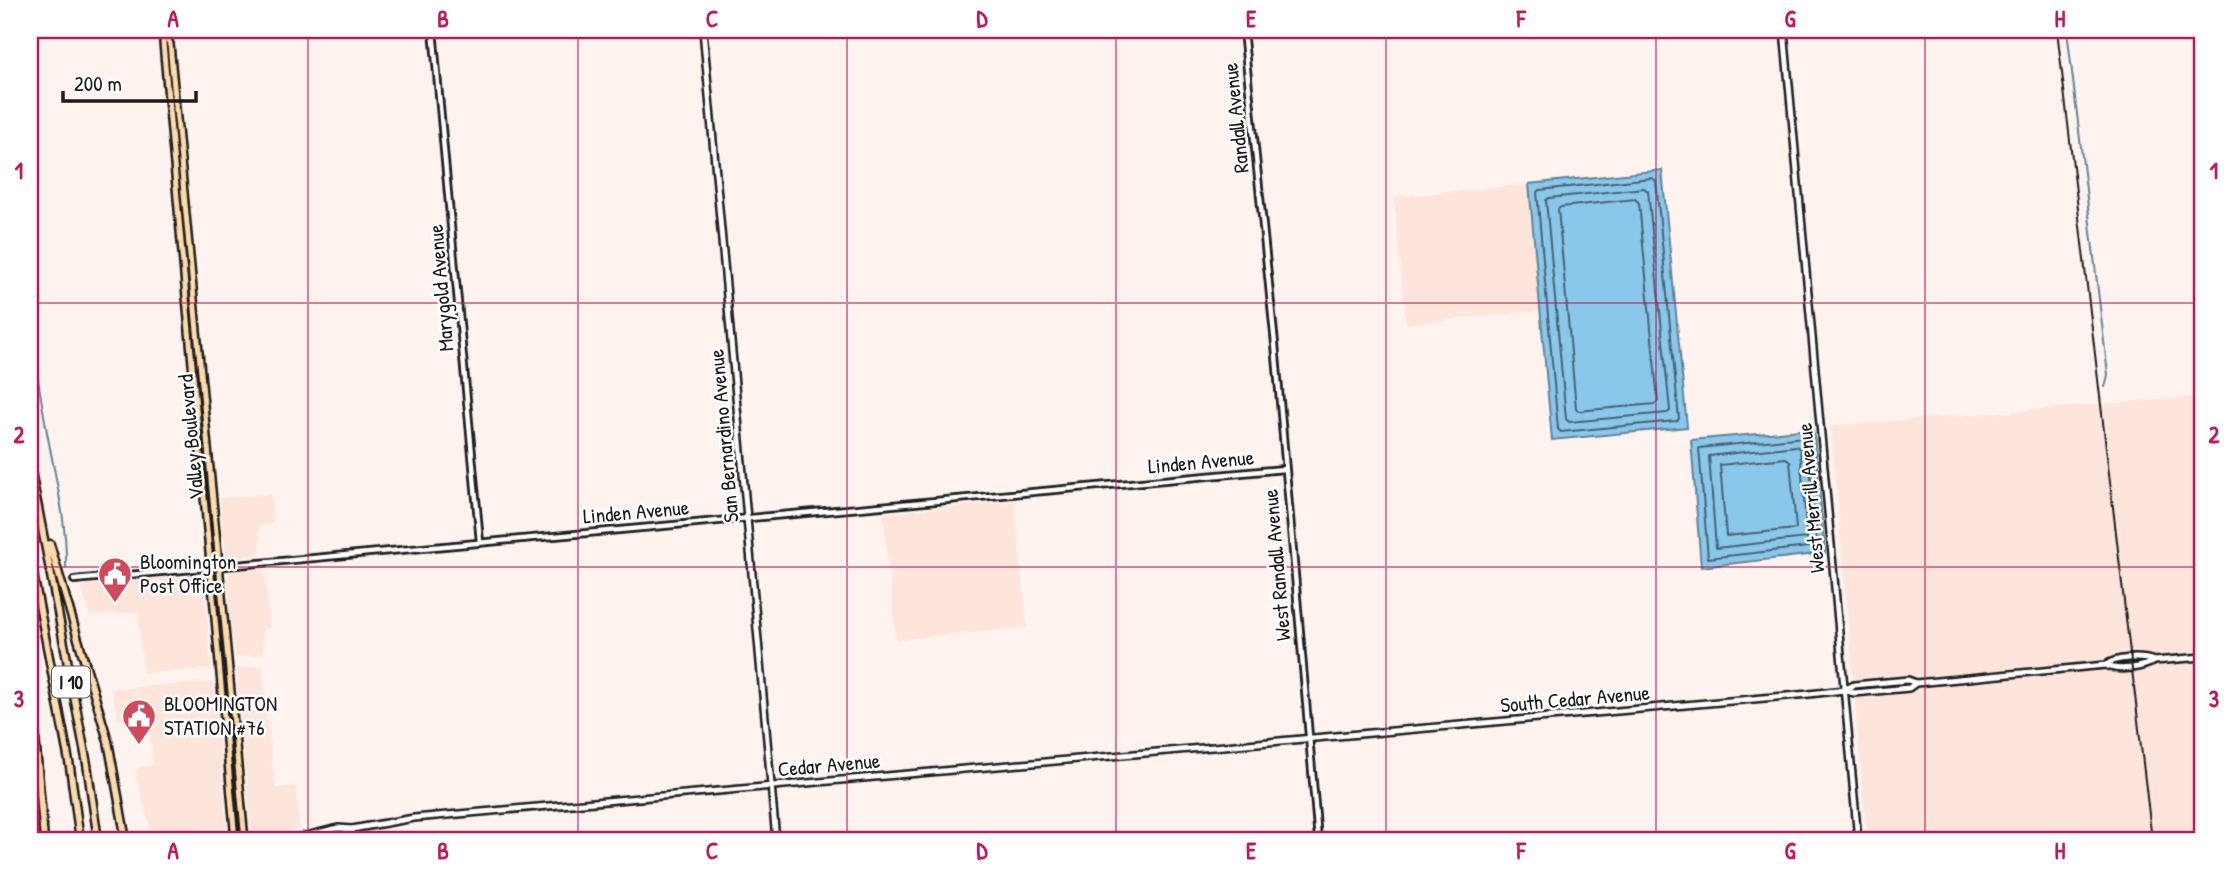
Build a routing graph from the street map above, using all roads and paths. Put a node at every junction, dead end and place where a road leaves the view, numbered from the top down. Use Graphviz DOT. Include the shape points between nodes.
graph roads {
  1 [pos="192,30"];
  2 [pos="433,30"];
  3 [pos="704,30"];
  4 [pos="1243,30"];
  5 [pos="1784,30"];
  6 [pos="165,31"];
  7 [pos="1261,202"];
  8 [pos="30,466"];
  9 [pos="1284,469"];
  10 [pos="747,518"];
  11 [pos="43,524"];
  12 [pos="480,542"];
  13 [pos="30,558"];
  14 [pos="219,566"];
  15 [pos="211,567"];
  16 [pos="74,580"];
  17 [pos="2203,657"];
  18 [pos="30,678"];
  19 [pos="1844,690"];
  20 [pos="1309,737"];
  21 [pos="772,786"];
  22 [pos="352,829"];
  23 [pos="44,840"];
  24 [pos="80,840"];
  25 [pos="98,840"];
  26 [pos="126,840"];
  27 [pos="235,840"];
  28 [pos="245,840"];
  29 [pos="289,840"];
  30 [pos="326,840"];
  31 [pos="353,840"];
  32 [pos="776,840"];
  33 [pos="1318,840"];
  34 [pos="1858,840"];
  1 -- 6 [label="street"];
  2 -- 12 [label="street, Marygold Avenue"];
  3 -- 10 [label="main road, San Bernardino Avenue"];
  4 -- 7 [label="street, Randall Avenue"];
  5 -- 19 [label="main road, West Merrill Avenue"];
  6 -- 14 [label="main road, Valley Boulevard" via="170,44"];
  6 -- 15 [label="main road, Valley Boulevard"];
  7 -- 9 [label="street, West Randall Avenue"];
  8 -- 11 [label="highway, I 10"];
  9 -- 10 [label="street, Linden Avenue"];
  9 -- 20 [label="street, West Randall Avenue"];
  10 -- 12 [label="street, Linden Avenue"];
  10 -- 21 [label="main road, San Bernardino Avenue"];
  11 -- 25 [label="highway, I 10"];
  11 -- 26 [label="highway" via="108,741"];
  12 -- 14 [label="street, Linden Avenue"];
  13 -- 24 [label="highway, I 10"];
  14 -- 15 [label="street, Linden Avenue"];
  14 -- 28 [label="main road, Valley Boulevard"];
  15 -- 16 [label="street, Linden Avenue"];
  15 -- 27 [label="main road, Valley Boulevard"];
  17 -- 19 [label="main road, South Cedar Avenue" via="2111,669 2106,665 1884,682"];
  18 -- 23 [label="highway"];
  19 -- 20 [label="main road, South Cedar Avenue"];
  19 -- 34 [label="main road, West Merrill Avenue"];
  20 -- 21 [label="main road, Cedar Avenue"];
  20 -- 33 [label="street, West Randall Avenue"];
  21 -- 22 [label="main road, Cedar Avenue" via="401,819"];
  21 -- 32 [label="main road, San Bernardino Avenue"];
  22 -- 29 [label="main road, Cedar Avenue"];
  22 -- 30 [label="main road, Cedar Avenue"];
  22 -- 31 [label="main road"];
}
